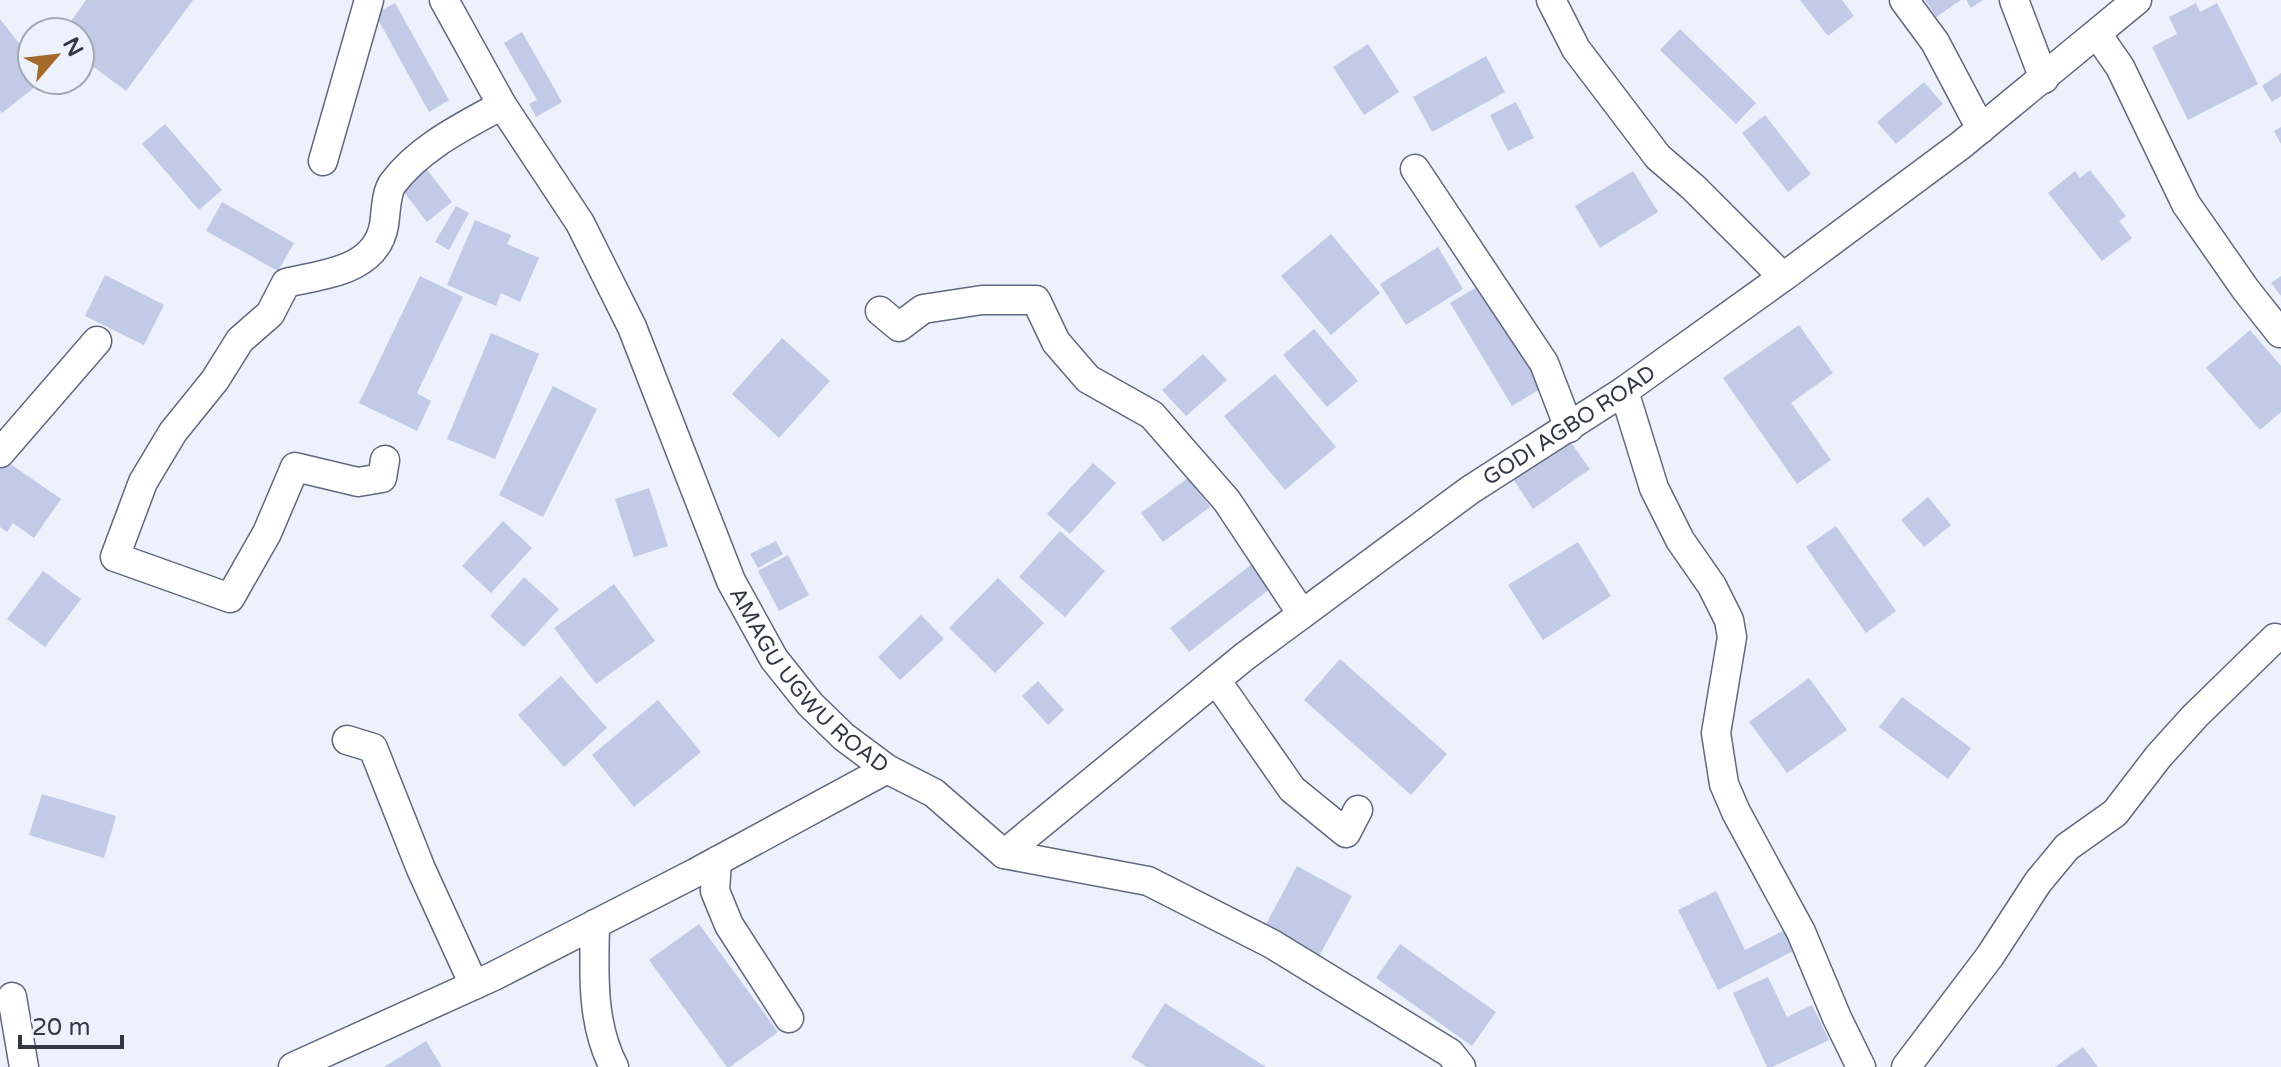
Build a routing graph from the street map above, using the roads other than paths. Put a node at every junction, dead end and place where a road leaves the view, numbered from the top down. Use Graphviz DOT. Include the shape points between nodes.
graph roads {
  1 [pos="369,0"];
  2 [pos="444,0"];
  3 [pos="1551,0"];
  4 [pos="1904,0"];
  5 [pos="2014,0"];
  6 [pos="2115,12"];
  7 [pos="2044,79"];
  8 [pos="502,105"];
  9 [pos="1981,129"];
  10 [pos="323,161"];
  11 [pos="1415,169"];
  12 [pos="1783,277"];
  13 [pos="880,311"];
  14 [pos="2280,333"];
  15 [pos="97,341"];
  16 [pos="1624,391"];
  17 [pos="1569,428"];
  18 [pos="0,453"];
  19 [pos="385,460"];
  20 [pos="1302,614"];
  21 [pos="2275,638"];
  22 [pos="1216,680"];
  23 [pos="347,740"];
  24 [pos="887,769"];
  25 [pos="1358,810"];
  26 [pos="1004,854"];
  27 [pos="717,861"];
  28 [pos="595,924"];
  29 [pos="474,985"];
  30 [pos="12,997"];
  31 [pos="789,1018"];
  32 [pos="24,1067"];
  33 [pos="293,1067"];
  34 [pos="614,1067"];
  35 [pos="1461,1067"];
  36 [pos="1861,1067"];
  37 [pos="1906,1067"];
  1 -- 10 [label="street"];
  2 -- 8 [label="street, AMAGU UGWU ROAD"];
  3 -- 12 [label="street" via="1576,49 1658,157"];
  4 -- 9 [label="street" via="1935,42"];
  5 -- 7 [label="street"];
  6 -- 7 [label="street, GODI AGBO ROAD"];
  6 -- 14 [label="street" via="2120,67 2186,204"];
  7 -- 9 [label="street, GODI AGBO ROAD"];
  8 -- 19 [label="street" via="423,152 390,186 382,236 362,263 286,283 270,314 240,340 173,432 143,482 115,557 230,598 267,533 295,467 358,482 382,478"];
  8 -- 24 [label="street, AMAGU UGWU ROAD" via="580,223 632,327 731,581 774,659 810,704"];
  9 -- 12 [label="street, GODI AGBO ROAD"];
  11 -- 17 [label="street" via="1544,363"];
  12 -- 16 [label="street, GODI AGBO ROAD"];
  13 -- 20 [label="street" via="899,327 923,309 982,300 1036,300 1056,342 1088,379 1152,415 1227,501"];
  15 -- 18 [label="street"];
  16 -- 17 [label="street, GODI AGBO ROAD"];
  16 -- 36 [label="street" via="1654,488 1729,620 1732,637 1716,733 1724,784 1801,932"];
  17 -- 20 [label="street, GODI AGBO ROAD" via="1470,490"];
  20 -- 22 [label="street, GODI AGBO ROAD"];
  21 -- 37 [label="street" via="2195,716 2115,813 2067,847"];
  22 -- 25 [label="street" via="1292,789 1346,833"];
  22 -- 26 [label="street, GODI AGBO ROAD"];
  23 -- 29 [label="street" via="373,748"];
  24 -- 26 [label="street, AMAGU UGWU ROAD" via="934,793"];
  24 -- 27 [label="street"];
  26 -- 35 [label="street" via="1148,881 1272,944 1450,1053"];
  27 -- 28 [label="street"];
  27 -- 31 [label="street" via="715,891 729,925"];
  28 -- 29 [label="street"];
  28 -- 34 [label="street" via="594,994"];
  29 -- 33 [label="street"];
  30 -- 32 [label="street"];
}
